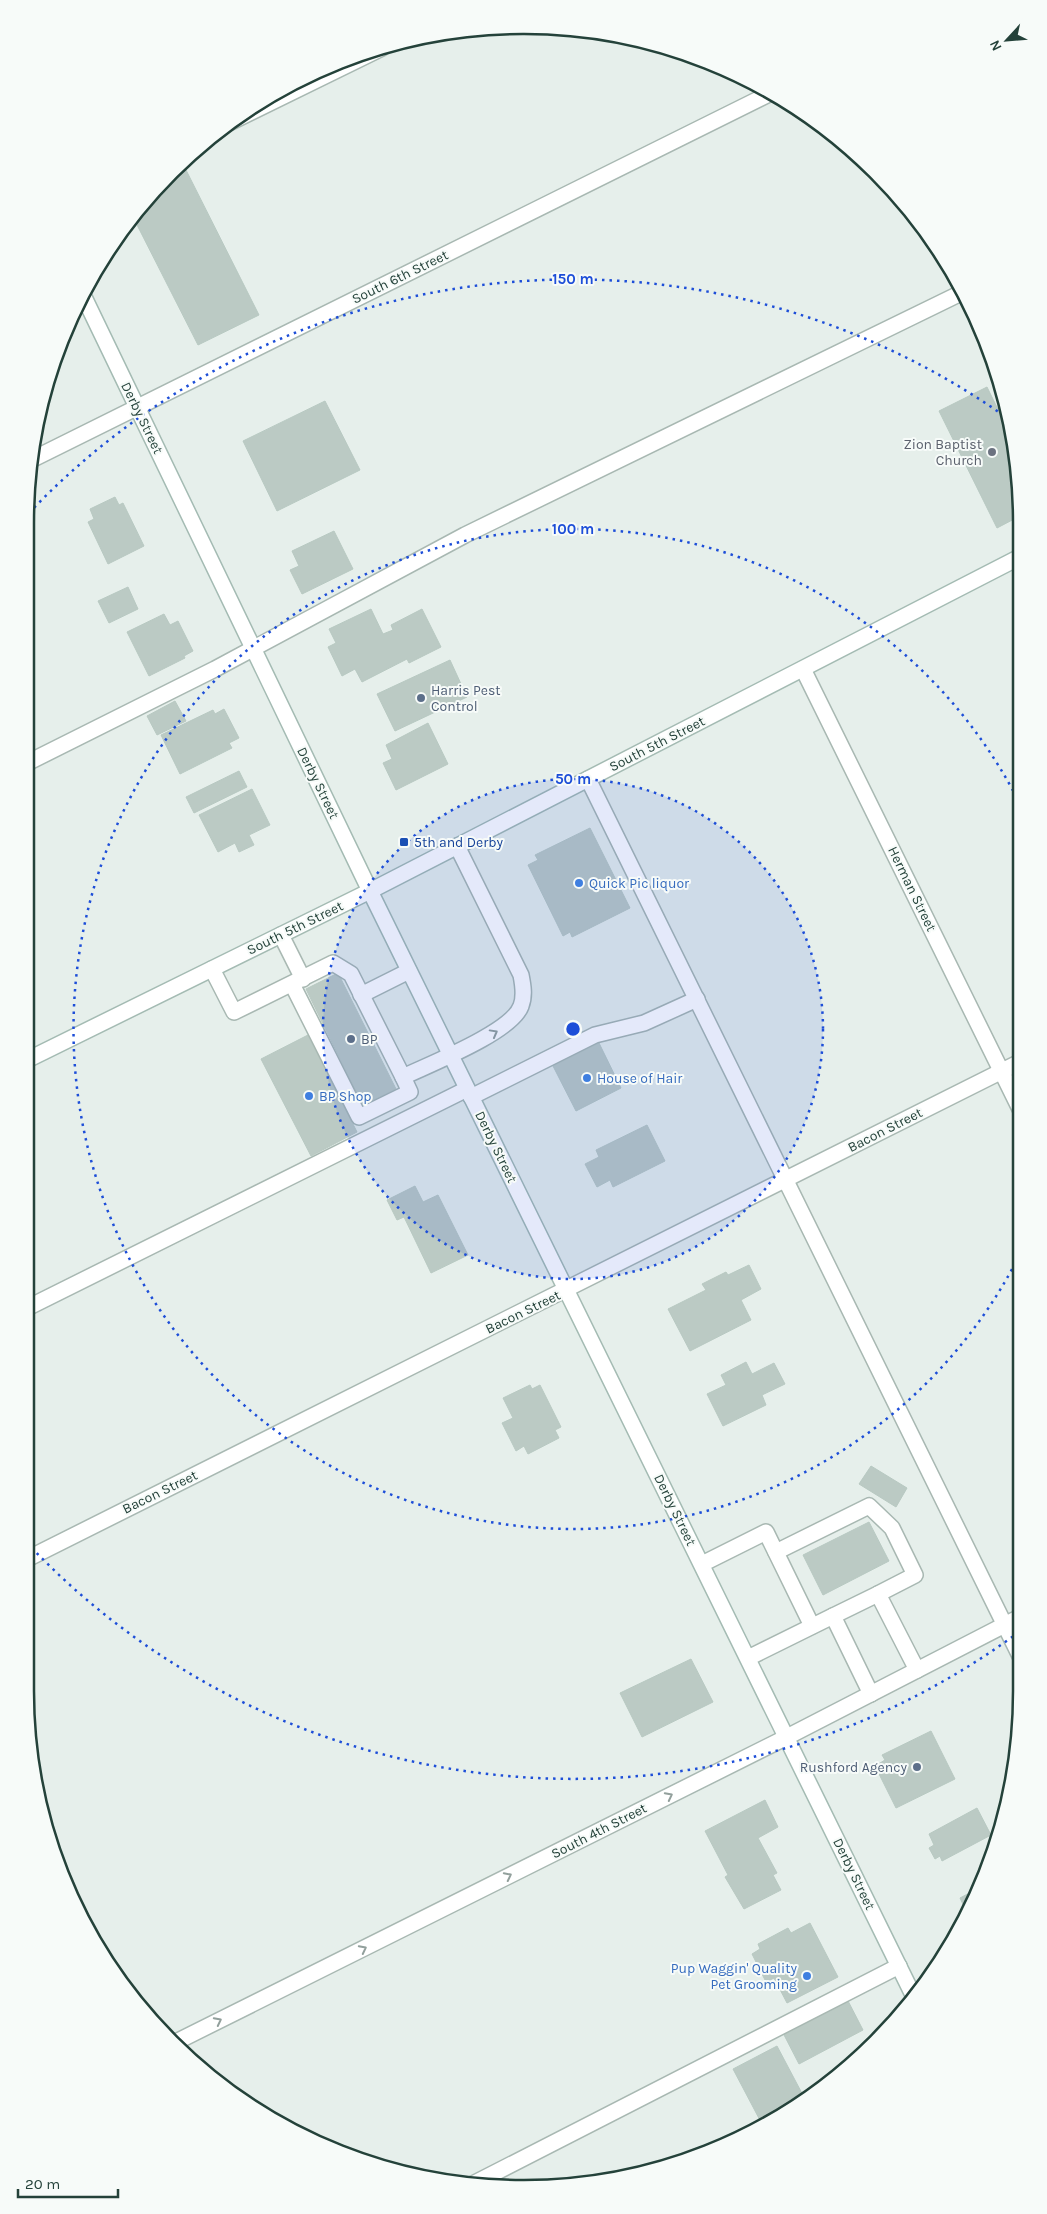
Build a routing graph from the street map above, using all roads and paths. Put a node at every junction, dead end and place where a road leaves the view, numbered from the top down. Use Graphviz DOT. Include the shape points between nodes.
graph roads {
  1 [pos="325,76"];
  2 [pos="290,93"];
  3 [pos="764,97"];
  4 [pos="957,295"];
  5 [pos="87,302"];
  6 [pos="137,407"];
  7 [pos="39,456"];
  8 [pos="1013,561"];
  9 [pos="253,649"];
  10 [pos="803,669"];
  11 [pos="34,759"];
  12 [pos="588,779"];
  13 [pos="457,846"];
  14 [pos="370,891"];
  15 [pos="281,935"];
  16 [pos="212,969"];
  17 [pos="410,971"];
  18 [pos="298,981"];
  19 [pos="361,995"];
  20 [pos="697,999"];
  21 [pos="450,1054"];
  22 [pos="34,1057"];
  23 [pos="1013,1066"];
  24 [pos="1002,1072"];
  25 [pos="403,1077"];
  26 [pos="469,1093"];
  27 [pos="1013,1095"];
  28 [pos="786,1180"];
  29 [pos="566,1291"];
  30 [pos="34,1305"];
  31 [pos="776,1552"];
  32 [pos="34,1556"];
  33 [pos="702,1564"];
  34 [pos="878,1594"];
  35 [pos="833,1616"];
  36 [pos="1013,1620"];
  37 [pos="1004,1625"];
  38 [pos="812,1626"];
  39 [pos="1013,1642"];
  40 [pos="748,1658"];
  41 [pos="917,1670"];
  42 [pos="871,1694"];
  43 [pos="787,1737"];
  44 [pos="899,1966"];
  45 [pos="911,1990"];
  46 [pos="180,2040"];
  47 [pos="484,2178"];
  1 -- 2 [label="street"];
  3 -- 6 [label="street, South 6th Street"];
  4 -- 9 [label="street" via="465,535"];
  5 -- 6 [label="street, Derby Street"];
  6 -- 7 [label="street, South 6th Street"];
  6 -- 9 [label="street, Derby Street"];
  8 -- 10 [label="street, South 5th Street"];
  9 -- 11 [label="street"];
  9 -- 14 [label="street, Derby Street"];
  10 -- 12 [label="street, South 5th Street"];
  10 -- 24 [label="street, Herman Street"];
  12 -- 13 [label="street, South 5th Street"];
  12 -- 20 [label="street"];
  13 -- 14 [label="street, South 5th Street"];
  21 -- 13 [label="street, one-way" via="512,1020 521,1006 524,991 521,975"];
  14 -- 15 [label="street, South 5th Street"];
  14 -- 17 [label="street, Derby Street"];
  15 -- 16 [label="street, South 5th Street"];
  15 -- 18 [label="street"];
  16 -- 18 [label="street" via="234,1012"];
  16 -- 22 [label="street, South 5th Street"];
  17 -- 19 [label="street"];
  17 -- 21 [label="street, Derby Street"];
  18 -- 19 [label="street" via="334,963 351,974"];
  18 -- 25 [label="street" via="359,1117 410,1092"];
  19 -- 25 [label="street"];
  20 -- 26 [label="street" via="644,1023 595,1035"];
  20 -- 28 [label="street"];
  21 -- 25 [label="street"];
  21 -- 26 [label="street, Derby Street"];
  23 -- 24 [label="street, Bacon Street"];
  24 -- 27 [label="street, Herman Street"];
  24 -- 28 [label="street, Bacon Street"];
  26 -- 29 [label="street, Derby Street"];
  26 -- 30 [label="street"];
  28 -- 29 [label="street, Bacon Street"];
  28 -- 37 [label="street"];
  29 -- 32 [label="street, Bacon Street"];
  29 -- 33 [label="street, Derby Street"];
  31 -- 33 [label="street" via="766,1532"];
  31 -- 34 [label="street" via="868,1506 892,1528 915,1575"];
  31 -- 38 [label="street"];
  33 -- 40 [label="street, Derby Street"];
  34 -- 35 [label="street"];
  34 -- 41 [label="street"];
  35 -- 38 [label="street"];
  35 -- 42 [label="street"];
  36 -- 37 [label="street, South 4th Street"];
  37 -- 39 [label="street"];
  37 -- 41 [label="street, South 4th Street"];
  38 -- 40 [label="street"];
  40 -- 43 [label="street, Derby Street"];
  41 -- 42 [label="street, South 4th Street"];
  42 -- 43 [label="street, South 4th Street"];
  43 -- 44 [label="street, Derby Street"];
  46 -- 43 [label="street, South 4th Street, one-way"];
  44 -- 45 [label="street, Derby Street"];
  44 -- 47 [label="street"];
}
